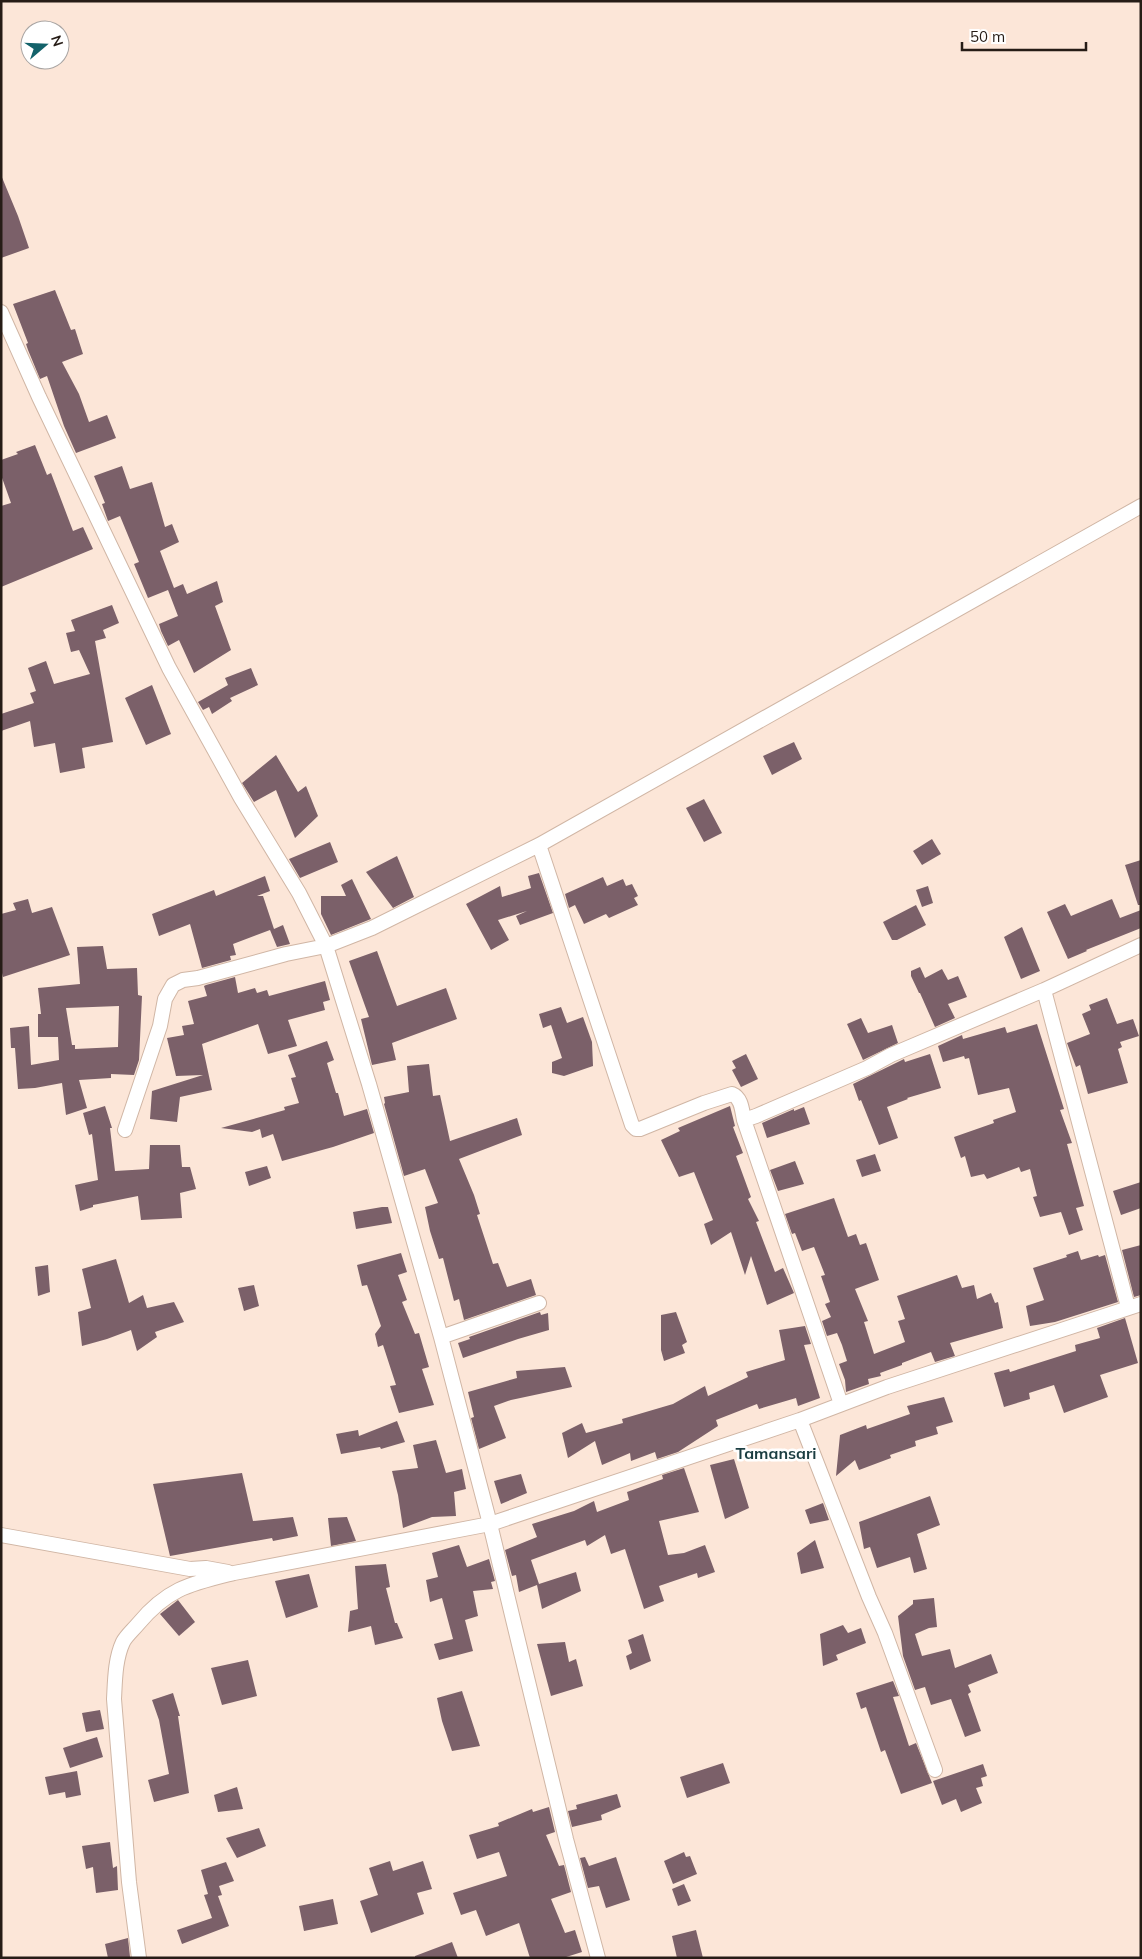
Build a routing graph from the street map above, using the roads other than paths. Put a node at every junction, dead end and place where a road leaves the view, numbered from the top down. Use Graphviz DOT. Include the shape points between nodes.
graph roads {
  1 [pos="1,312"];
  2 [pos="1141,506"];
  3 [pos="539,845"];
  4 [pos="1141,945"];
  5 [pos="326,946"];
  6 [pos="1044,990"];
  7 [pos="744,1120"];
  8 [pos="125,1130"];
  9 [pos="539,1304"];
  10 [pos="1134,1306"];
  11 [pos="441,1337"];
  12 [pos="841,1404"];
  13 [pos="800,1420"];
  14 [pos="490,1524"];
  15 [pos="1,1535"];
  16 [pos="234,1573"];
  17 [pos="935,1770"];
  18 [pos="140,1958"];
  19 [pos="598,1958"];
  1 -- 5 [label="street" via="170,668"];
  2 -- 3 [label="street"];
  3 -- 5 [label="street" via="372,928"];
  3 -- 7 [label="street" via="632,1125 640,1129 732,1094 740,1100"];
  4 -- 6 [label="street"];
  5 -- 8 [label="street" via="173,985 165,999 160,1026"];
  5 -- 11 [label="street"];
  6 -- 7 [label="street"];
  6 -- 10 [label="street"];
  7 -- 12 [label="street"];
  9 -- 11 [label="street"];
  10 -- 12 [label="street"];
  11 -- 14 [label="street"];
  12 -- 13 [label="street"];
  13 -- 14 [label="street"];
  13 -- 17 [label="street" via="885,1633"];
  14 -- 16 [label="street"];
  14 -- 19 [label="street"];
  15 -- 16 [label="street" via="190,1569"];
  16 -- 18 [label="street" via="165,1596 123,1642 115,1671 114,1699 129,1882"];
}
